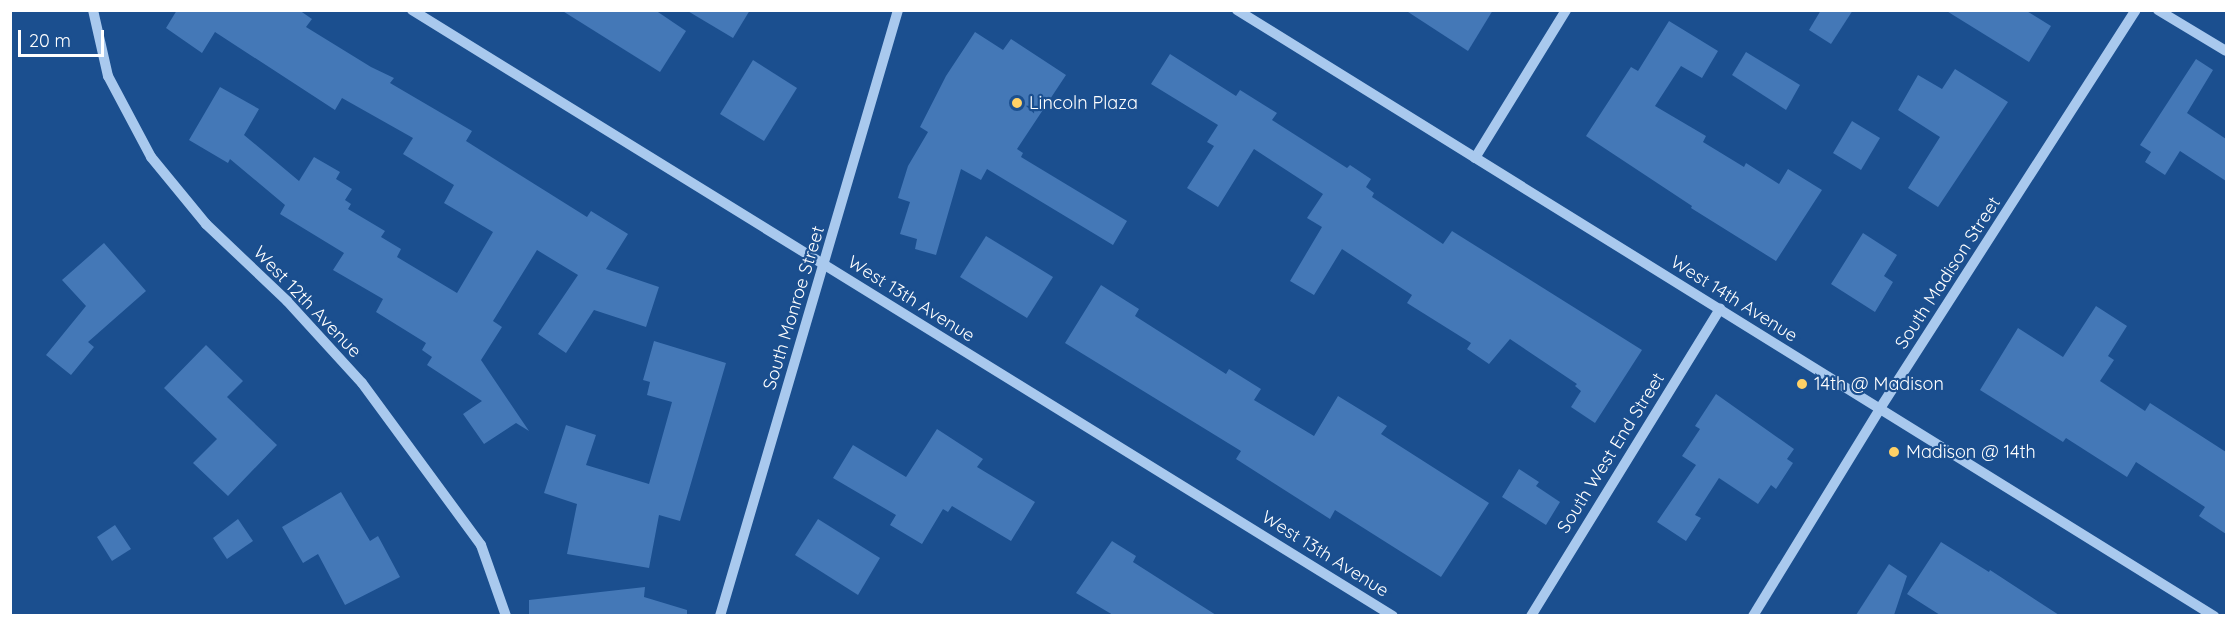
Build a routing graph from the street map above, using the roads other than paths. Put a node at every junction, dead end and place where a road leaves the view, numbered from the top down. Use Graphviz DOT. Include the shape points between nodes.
graph roads {
  1 [pos="93,10"];
  2 [pos="412,10"];
  3 [pos="898,10"];
  4 [pos="1237,10"];
  5 [pos="1566,10"];
  6 [pos="2136,10"];
  7 [pos="2158,10"];
  8 [pos="2226,51"];
  9 [pos="1475,158"];
  10 [pos="824,265"];
  11 [pos="1720,309"];
  12 [pos="1879,410"];
  13 [pos="506,615"];
  14 [pos="720,615"];
  15 [pos="1393,615"];
  16 [pos="1531,615"];
  17 [pos="1753,615"];
  18 [pos="2214,615"];
  1 -- 13 [label="street, West 12th Avenue" via="108,76 151,158 206,224 287,301 362,383 482,545"];
  2 -- 10 [label="street, West 13th Avenue"];
  3 -- 10 [label="street, South Monroe Street"];
  4 -- 9 [label="street, West 14th Avenue"];
  5 -- 9 [label="street"];
  6 -- 12 [label="street, South Madison Street"];
  7 -- 8 [label="street"];
  9 -- 11 [label="street, West 14th Avenue"];
  10 -- 14 [label="street, South Monroe Street"];
  10 -- 15 [label="street, West 13th Avenue"];
  11 -- 12 [label="street, West 14th Avenue"];
  11 -- 16 [label="street, South West End Street"];
  12 -- 17 [label="street, South Madison Street"];
  12 -- 18 [label="street, West 14th Avenue"];
}
